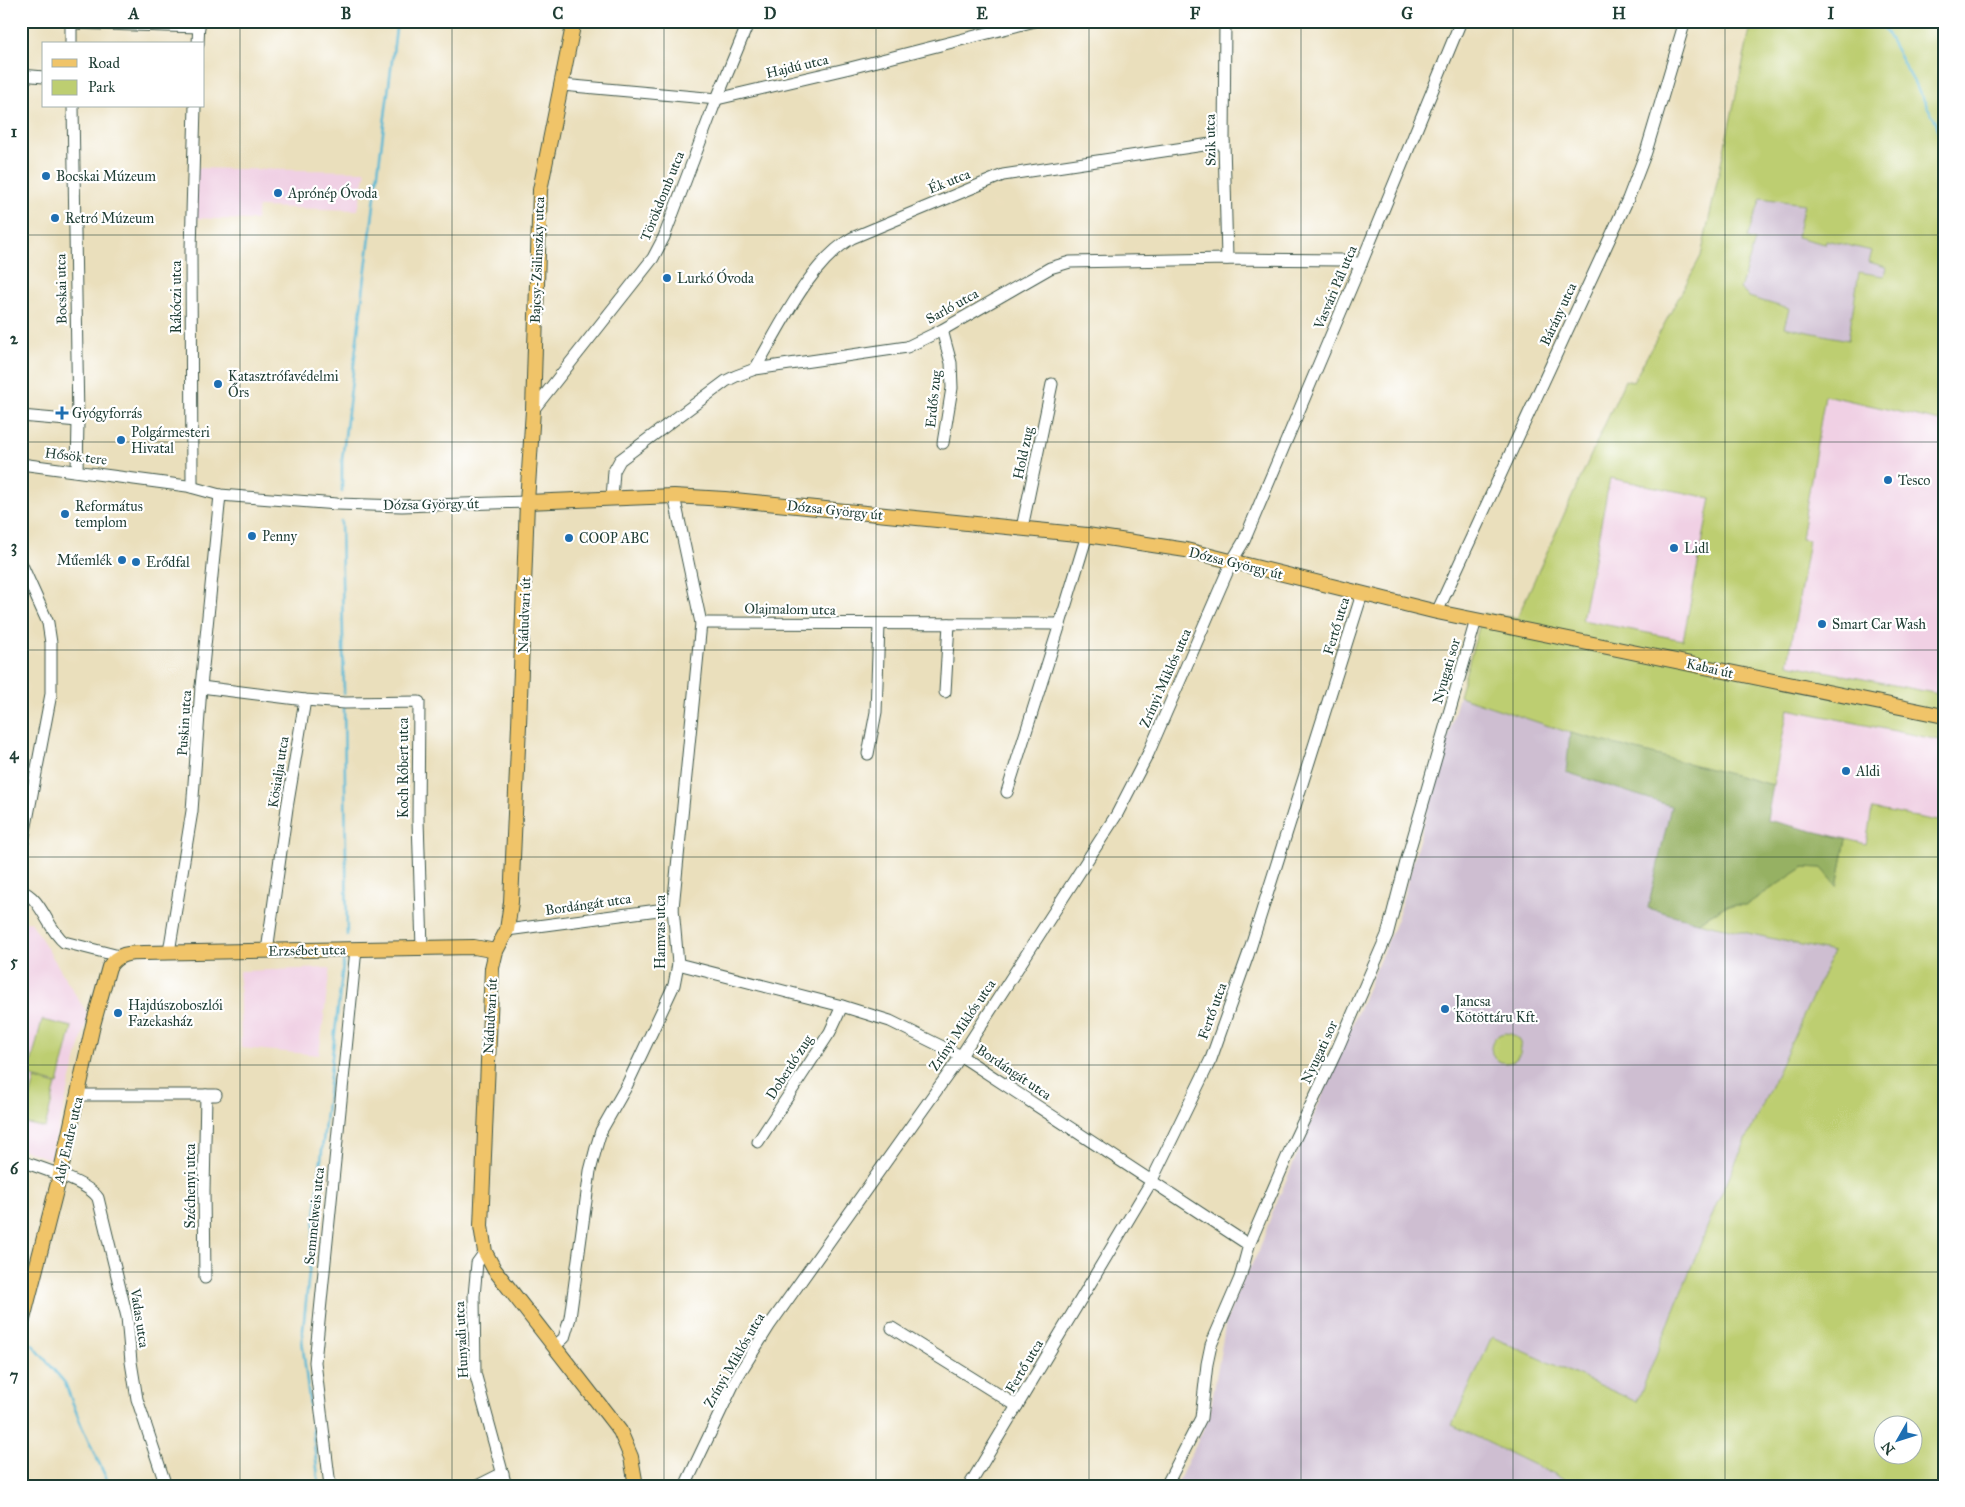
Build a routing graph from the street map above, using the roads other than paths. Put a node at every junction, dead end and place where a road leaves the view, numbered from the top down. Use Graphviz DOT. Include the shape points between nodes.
graph roads {
  1 [pos="574,21"];
  2 [pos="749,21"];
  3 [pos="1034,21"];
  4 [pos="1225,21"];
  5 [pos="1461,21"];
  6 [pos="1685,21"];
  7 [pos="71,22"];
  8 [pos="199,24"];
  9 [pos="72,42"];
  10 [pos="198,42"];
  11 [pos="21,75"];
  12 [pos="42,77"];
  13 [pos="562,85"];
  14 [pos="717,99"];
  15 [pos="73,108"];
  16 [pos="195,108"];
  17 [pos="1224,142"];
  18 [pos="1227,259"];
  19 [pos="1361,264"];
  20 [pos="942,330"];
  21 [pos="754,369"];
  22 [pos="1052,384"];
  23 [pos="533,410"];
  24 [pos="21,416"];
  25 [pos="78,421"];
  26 [pos="943,443"];
  27 [pos="21,464"];
  28 [pos="77,471"];
  29 [pos="189,486"];
  30 [pos="220,495"];
  31 [pos="674,496"];
  32 [pos="612,499"];
  33 [pos="527,502"];
  34 [pos="1022,528"];
  35 [pos="1087,535"];
  36 [pos="1232,561"];
  37 [pos="21,564"];
  38 [pos="1362,594"];
  39 [pos="1437,612"];
  40 [pos="1476,620"];
  41 [pos="701,623"];
  42 [pos="948,624"];
  43 [pos="1060,624"];
  44 [pos="879,625"];
  45 [pos="201,687"];
  46 [pos="945,692"];
  47 [pos="305,700"];
  48 [pos="1944,716"];
  49 [pos="868,754"];
  50 [pos="1006,792"];
  51 [pos="21,852"];
  52 [pos="21,891"];
  53 [pos="673,908"];
  54 [pos="506,930"];
  55 [pos="422,948"];
  56 [pos="356,950"];
  57 [pos="267,951"];
  58 [pos="496,951"];
  59 [pos="169,952"];
  60 [pos="119,956"];
  61 [pos="678,964"];
  62 [pos="842,1006"];
  63 [pos="961,1056"];
  64 [pos="78,1095"];
  65 [pos="758,1142"];
  66 [pos="21,1161"];
  67 [pos="60,1175"];
  68 [pos="1151,1182"];
  69 [pos="1249,1245"];
  70 [pos="485,1252"];
  71 [pos="205,1278"];
  72 [pos="21,1327"];
  73 [pos="892,1328"];
  74 [pos="555,1346"];
  75 [pos="1017,1406"];
  76 [pos="503,1473"];
  77 [pos="166,1486"];
  78 [pos="330,1486"];
  79 [pos="477,1486"];
  80 [pos="506,1486"];
  81 [pos="636,1486"];
  82 [pos="685,1486"];
  83 [pos="970,1486"];
  84 [pos="1166,1486"];
  1 -- 13 [label="main road, Bajcsy-Zsilinszky utca"];
  2 -- 14 [label="street, Törökdomb utca"];
  3 -- 14 [label="street, Hajdú utca"];
  4 -- 17 [label="street, Szik utca"];
  5 -- 19 [label="street, Vasvári Pál utca"];
  6 -- 39 [label="street, Bárány utca" via="1631,191"];
  7 -- 8 [label="street"];
  7 -- 9 [label="street"];
  8 -- 10 [label="street"];
  11 -- 12 [label="street"];
  13 -- 14 [label="street, Hajdú utca"];
  13 -- 23 [label="main road, Bajcsy-Zsilinszky utca" via="540,190"];
  14 -- 23 [label="street, Törökdomb utca" via="653,258"];
  15 -- 25 [label="street, Bocskai utca"];
  16 -- 29 [label="street, Rákóczi utca"];
  17 -- 18 [label="street, Szik utca"];
  17 -- 21 [label="street, Ék utca" via="1004,175 857,235 836,248 809,278"];
  18 -- 19 [label="street, Sarló utca" via="1341,260"];
  18 -- 20 [label="street, Sarló utca" via="1070,262 1050,268"];
  19 -- 36 [label="street, Vasvári Pál utca" via="1244,541"];
  20 -- 21 [label="street, Sarló utca" via="907,346"];
  20 -- 26 [label="street, Erdős zug" via="951,363 952,388"];
  21 -- 32 [label="street, Sarló utca" via="726,380 620,460 614,471"];
  22 -- 34 [label="street, Hold zug"];
  23 -- 33 [label="main road, Bajcsy-Zsilinszky utca"];
  24 -- 25 [label="street"];
  25 -- 28 [label="street, Bocskai utca"];
  27 -- 28 [label="street, Hősök tere"];
  28 -- 29 [label="street, Hősök tere"];
  29 -- 30 [label="street, Dózsa György út"];
  30 -- 33 [label="street, Dózsa György út" via="402,506"];
  30 -- 45 [label="street, Puskin utca"];
  31 -- 32 [label="main road, Dózsa György út"];
  31 -- 34 [label="main road, Dózsa György út"];
  31 -- 41 [label="street, Hamvas utca"];
  32 -- 33 [label="main road, Dózsa György út"];
  33 -- 54 [label="main road, Nádudvari út" via="520,725"];
  34 -- 35 [label="main road, Dózsa György út"];
  35 -- 36 [label="main road, Dózsa György út" via="1186,550"];
  35 -- 43 [label="street"];
  36 -- 38 [label="main road, Dózsa György út"];
  36 -- 63 [label="street, Zrínyi Miklós utca" via="1148,754 1117,814"];
  37 -- 51 [label="street" via="48,623 51,643 51,694"];
  38 -- 39 [label="main road, Dózsa György út"];
  38 -- 68 [label="street, Fertő utca" via="1248,955 1211,1059"];
  39 -- 40 [label="main road, Dózsa György út"];
  40 -- 48 [label="main road, Kabai út"];
  40 -- 69 [label="street, Nyugati sor" via="1387,934"];
  41 -- 44 [label="street, Olajmalom utca"];
  41 -- 53 [label="street, Hamvas utca"];
  42 -- 43 [label="street, Olajmalom utca"];
  42 -- 44 [label="street, Olajmalom utca"];
  42 -- 46 [label="street"];
  43 -- 50 [label="street"];
  44 -- 49 [label="street" via="876,712"];
  45 -- 47 [label="street"];
  45 -- 59 [label="street, Puskin utca" via="192,811"];
  47 -- 55 [label="street, Koch Róbert utca" via="419,702"];
  47 -- 57 [label="street, Kösialja utca"];
  52 -- 60 [label="street" via="32,898 64,942"];
  53 -- 54 [label="street, Bordángát utca"];
  53 -- 61 [label="street, Hamvas utca"];
  54 -- 58 [label="main road, Nádudvari út"];
  55 -- 56 [label="main road, Erzsébet utca"];
  55 -- 58 [label="main road, Erzsébet utca" via="474,947"];
  56 -- 57 [label="main road, Erzsébet utca"];
  56 -- 78 [label="street, Semmelweis utca" via="315,1362"];
  57 -- 59 [label="main road, Erzsébet utca"];
  58 -- 70 [label="main road, Nádudvari út" via="492,968 485,1111 481,1226"];
  59 -- 60 [label="main road, Erzsébet utca"];
  60 -- 64 [label="main road, Ady Endre utca" via="109,967"];
  61 -- 62 [label="street, Bordángát utca"];
  61 -- 74 [label="street, Hamvas utca" via="674,985 626,1087 601,1131 590,1171 570,1318 564,1338"];
  62 -- 63 [label="street, Bordángát utca" via="890,1021"];
  62 -- 65 [label="street, Doberdó zug" via="830,1032"];
  63 -- 68 [label="street, Bordángát utca"];
  63 -- 82 [label="street, Zrínyi Miklós utca" via="769,1326 736,1379"];
  64 -- 67 [label="main road, Ady Endre utca"];
  64 -- 71 [label="street, Széchenyi utca" via="211,1095 204,1190"];
  66 -- 67 [label="street, Vadas utca"];
  67 -- 72 [label="main road, Ady Endre utca"];
  67 -- 77 [label="street, Vadas utca" via="89,1189 100,1204 127,1317 137,1399"];
  68 -- 69 [label="street, Bordángát utca"];
  68 -- 75 [label="street, Fertő utca"];
  69 -- 84 [label="street, Nyugati sor" via="1240,1278 1211,1345 1202,1418"];
  70 -- 74 [label="main road, Nádudvari út" via="494,1270"];
  70 -- 76 [label="street, Hunyadi utca" via="477,1263 474,1288 475,1373"];
  73 -- 75 [label="street, Fertő utca"];
  74 -- 81 [label="main road, Nádudvari út" via="620,1431"];
  75 -- 83 [label="street, Fertő utca"];
  76 -- 79 [label="street"];
  76 -- 80 [label="street, Hunyadi utca"];
}
